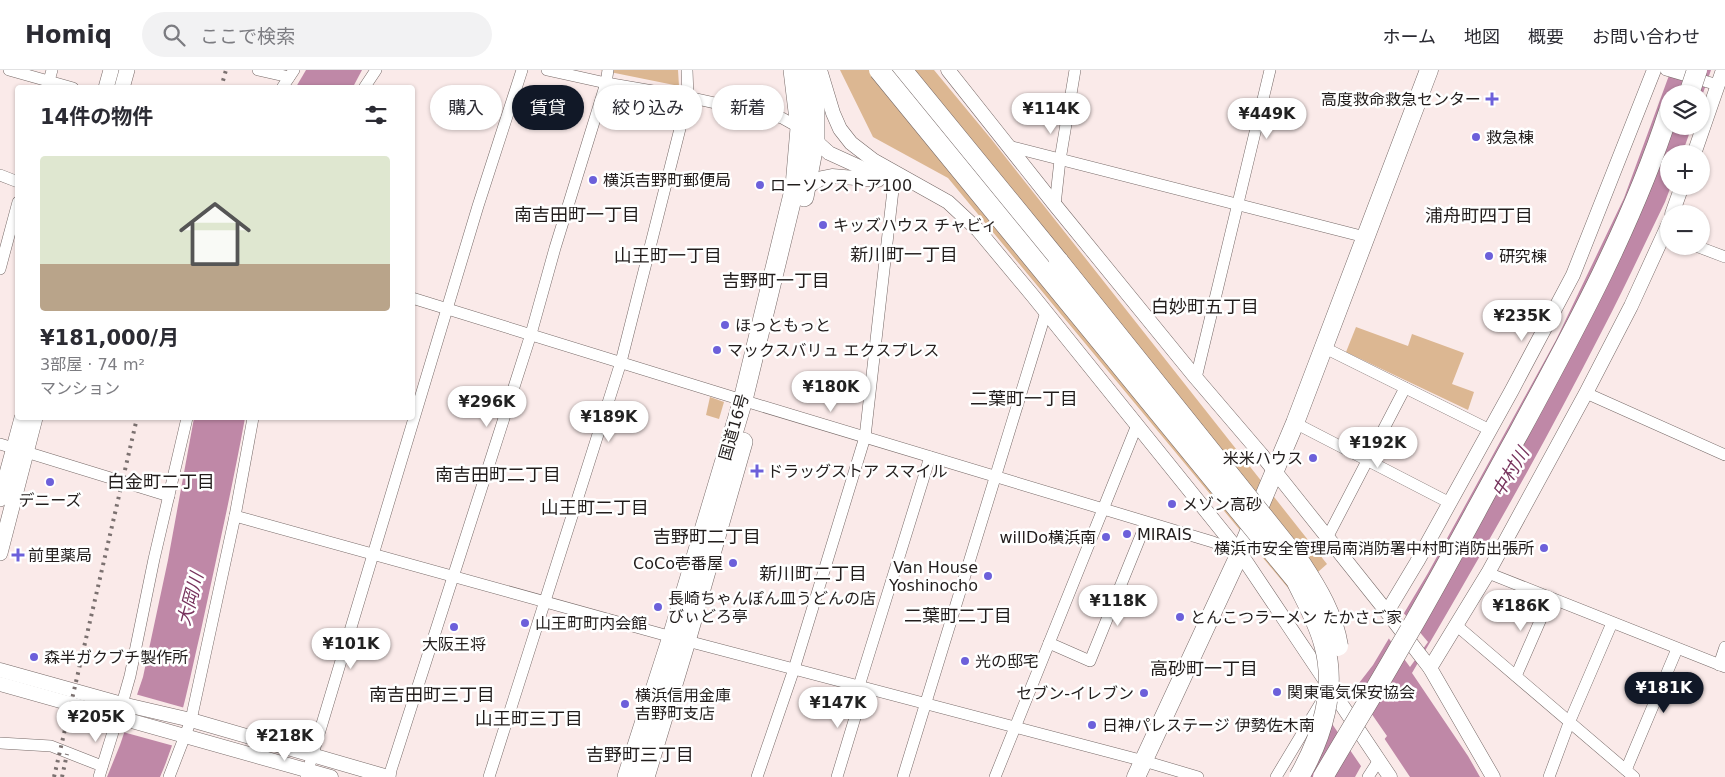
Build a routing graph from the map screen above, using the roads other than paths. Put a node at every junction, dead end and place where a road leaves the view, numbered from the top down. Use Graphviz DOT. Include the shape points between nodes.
graph roads {
  1 [pos="9,70"];
  2 [pos="111,70"];
  3 [pos="127,70"];
  4 [pos="258,70"];
  5 [pos="376,70"];
  6 [pos="522,70"];
  7 [pos="547,70"];
  8 [pos="608,70"];
  9 [pos="687,70"];
  10 [pos="793,70"];
  11 [pos="811,70"];
  12 [pos="820,70"];
  13 [pos="879,70"];
  14 [pos="902,70"];
  15 [pos="910,70"];
  16 [pos="948,70"];
  17 [pos="1075,70"];
  18 [pos="1270,70"];
  19 [pos="1429,70"];
  20 [pos="1654,70"];
  21 [pos="1666,70"];
  22 [pos="1682,70"];
  23 [pos="1696,70"];
  24 [pos="1724,70"];
  25 [pos="292,73"];
  26 [pos="49,80"];
  27 [pos="606,83"];
  28 [pos="64,85"];
  29 [pos="107,85"];
  30 [pos="123,85"];
  31 [pos="284,85"];
  32 [pos="366,85"];
  33 [pos="618,85"];
  34 [pos="688,85"];
  35 [pos="1677,85"];
  36 [pos="1692,85"];
  37 [pos="1718,86"];
  38 [pos="702,100"];
  39 [pos="800,128"];
  40 [pos="680,130"];
  41 [pos="1660,135"];
  42 [pos="1674,135"];
  43 [pos="815,140"];
  44 [pos="1697,145"];
  45 [pos="1008,146"];
  46 [pos="1060,160"];
  47 [pos="0,175"];
  48 [pos="894,180"];
  49 [pos="15,181"];
  50 [pos="807,187"];
  51 [pos="932,192"];
  52 [pos="1055,205"];
  53 [pos="1239,205"];
  54 [pos="15,213"];
  55 [pos="1032,229"];
  56 [pos="1365,237"];
  57 [pos="1660,245"];
  58 [pos="1710,251"];
  59 [pos="1725,257"];
  60 [pos="0,269"];
  61 [pos="415,299"];
  62 [pos="447,309"];
  63 [pos="1046,312"];
  64 [pos="531,334"];
  65 [pos="1324,347"];
  66 [pos="621,362"];
  67 [pos="1196,378"];
  68 [pos="1405,388"];
  69 [pos="1586,393"];
  70 [pos="749,402"];
  71 [pos="415,414"];
  72 [pos="21,420"];
  73 [pos="34,420"];
  74 [pos="187,420"];
  75 [pos="253,420"];
  76 [pos="413,420"];
  77 [pos="1294,423"];
  78 [pos="1137,425"];
  79 [pos="1490,430"];
  80 [pos="865,438"];
  81 [pos="13,448"];
  82 [pos="1725,455"];
  83 [pos="930,457"];
  84 [pos="1367,460"];
  85 [pos="1274,471"];
  86 [pos="994,477"];
  87 [pos="169,496"];
  88 [pos="0,499"];
  89 [pos="1450,503"];
  90 [pos="1102,510"];
  91 [pos="235,516"];
  92 [pos="1146,523"];
  93 [pos="1327,538"];
  94 [pos="0,553"];
  95 [pos="1240,554"];
  96 [pos="372,555"];
  97 [pos="1488,573"];
  98 [pos="453,577"];
  99 [pos="1550,598"];
  100 [pos="544,601"];
  101 [pos="1387,612"];
  102 [pos="1612,623"];
  103 [pos="1456,625"];
  104 [pos="679,639"];
  105 [pos="1048,643"];
  106 [pos="1725,647"];
  107 [pos="1677,649"];
  108 [pos="1722,666"];
  109 [pos="1430,668"];
  110 [pos="794,669"];
  111 [pos="0,670"];
  112 [pos="1516,676"];
  113 [pos="0,684"];
  114 [pos="1330,686"];
  115 [pos="861,687"];
  116 [pos="925,704"];
  117 [pos="120,710"];
  118 [pos="191,720"];
  119 [pos="1569,723"];
  120 [pos="1014,728"];
  121 [pos="185,736"];
  122 [pos="0,743"];
  123 [pos="311,755"];
  124 [pos="1379,760"];
  125 [pos="1144,761"];
  126 [pos="101,772"];
  127 [pos="307,774"];
  128 [pos="1630,774"];
  129 [pos="169,777"];
  130 [pos="331,777"];
  131 [pos="389,777"];
  132 [pos="488,777"];
  133 [pos="627,777"];
  134 [pos="645,777"];
  135 [pos="758,777"];
  136 [pos="837,777"];
  137 [pos="903,777"];
  138 [pos="994,777"];
  139 [pos="1136,777"];
  140 [pos="1198,777"];
  141 [pos="1276,777"];
  142 [pos="1299,777"];
  143 [pos="1312,777"];
  144 [pos="1323,777"];
  145 [pos="1336,777"];
  146 [pos="1368,777"];
  147 [pos="1390,777"];
  148 [pos="1493,777"];
  149 [pos="1549,777"];
  1 -- 26 [label="street"];
  2 -- 29 [label="main road"];
  3 -- 30 [label="main road"];
  4 -- 25 [label="street"];
  5 -- 32 [label="street"];
  6 -- 62 [label="street"];
  7 -- 27 [label="street"];
  8 -- 27 [label="street"];
  9 -- 34 [label="street"];
  10 -- 39 [label="highway, 国道16号"];
  11 -- 43 [label="highway, 国道16号"];
  12 -- 51 [label="street" via="832,113 851,143 873,160"];
  13 -- 142 [label="highway, bridge" via="1296,580 1316,619 1325,644 1329,671 1326,711"];
  14 -- 55 [label="highway"];
  15 -- 55 [label="highway" via="1002,179"];
  16 -- 45 [label="street"];
  17 -- 46 [label="street"];
  18 -- 53 [label="street"];
  19 -- 56 [label="main road"];
  20 -- 79 [label="street" via="1573,275"];
  21 -- 37 [label="street"];
  22 -- 35 [label="highway"];
  23 -- 36 [label="highway, bridge"];
  24 -- 37 [label="street"];
  25 -- 31 [label="street"];
  26 -- 28 [label="street"];
  27 -- 33 [label="street"];
  27 -- 64 [label="street"];
  37 -- 44 [label="street"];
  38 -- 39 [label="street" via="785,118"];
  39 -- 43 [label="street"];
  39 -- 70 [label="highway, 国道16号" via="795,186"];
  40 -- 66 [label="street"];
  41 -- 144 [label="highway, bridge" via="1624,225 1557,362 1401,646"];
  42 -- 145 [label="highway" via="1635,233 1582,343 1465,557"];
  43 -- 48 [label="street" via="829,153"];
  43 -- 50 [label="highway, 国道16号"];
  45 -- 46 [label="street"];
  45 -- 52 [label="street"];
  46 -- 52 [label="street"];
  46 -- 53 [label="street"];
  47 -- 49 [label="street"];
  48 -- 50 [label="street" via="832,176"];
  48 -- 51 [label="street"];
  48 -- 80 [label="street"];
  50 -- 70 [label="highway, 国道16号"];
  51 -- 63 [label="street" via="978,230"];
  52 -- 67 [label="street"];
  53 -- 56 [label="street"];
  53 -- 67 [label="street"];
  54 -- 60 [label="street"];
  55 -- 143 [label="highway, bridge" via="1301,564 1320,594 1337,639 1342,680 1335,724"];
  56 -- 65 [label="main road"];
  57 -- 69 [label="street"];
  58 -- 59 [label="street"];
  61 -- 62 [label="street"];
  62 -- 64 [label="street"];
  62 -- 71 [label="street"];
  63 -- 78 [label="street"];
  63 -- 86 [label="street"];
  64 -- 66 [label="street"];
  64 -- 98 [label="street"];
  65 -- 68 [label="street"];
  65 -- 77 [label="main road"];
  66 -- 70 [label="street"];
  66 -- 100 [label="street"];
  67 -- 85 [label="street"];
  68 -- 79 [label="street"];
  68 -- 84 [label="street"];
  69 -- 82 [label="street"];
  69 -- 97 [label="street"];
  70 -- 80 [label="street"];
  70 -- 104 [label="highway, 国道16号"];
  72 -- 81 [label="main road"];
  73 -- 81 [label="main road"];
  74 -- 87 [label="street"];
  75 -- 91 [label="street"];
  76 -- 96 [label="street"];
  77 -- 84 [label="street"];
  77 -- 85 [label="main road"];
  78 -- 90 [label="street"];
  78 -- 95 [label="street"];
  79 -- 89 [label="street"];
  80 -- 83 [label="street"];
  80 -- 110 [label="street"];
  81 -- 87 [label="street"];
  81 -- 88 [label="main road"];
  81 -- 94 [label="main road"];
  83 -- 86 [label="street"];
  83 -- 115 [label="street"];
  84 -- 89 [label="street"];
  84 -- 93 [label="street"];
  85 -- 93 [label="street"];
  85 -- 95 [label="main road"];
  86 -- 90 [label="street"];
  86 -- 116 [label="street"];
  87 -- 117 [label="street"];
  89 -- 101 [label="street"];
  90 -- 92 [label="street"];
  90 -- 105 [label="street"];
  91 -- 96 [label="street"];
  91 -- 118 [label="street"];
  92 -- 95 [label="street" via="1224,546"];
  92 -- 105 [label="street" via="1090,661"];
  93 -- 101 [label="street"];
  95 -- 114 [label="street"];
  95 -- 125 [label="main road"];
  96 -- 98 [label="street"];
  96 -- 123 [label="street"];
  97 -- 99 [label="street"];
  97 -- 103 [label="street"];
  98 -- 100 [label="street"];
  98 -- 131 [label="street"];
  99 -- 102 [label="street"];
  99 -- 112 [label="street"];
  100 -- 104 [label="street"];
  100 -- 132 [label="street"];
  101 -- 109 [label="street"];
  102 -- 107 [label="street"];
  102 -- 119 [label="street"];
  103 -- 109 [label="street"];
  103 -- 112 [label="street"];
  104 -- 110 [label="street"];
  104 -- 133 [label="highway, 国道16号"];
  104 -- 134 [label="highway, 国道16号"];
  105 -- 120 [label="street"];
  106 -- 108 [label="street"];
  107 -- 108 [label="street"];
  107 -- 128 [label="street"];
  109 -- 148 [label="street"];
  110 -- 115 [label="street"];
  110 -- 135 [label="street"];
  111 -- 117 [label="street"];
  112 -- 119 [label="street"];
  113 -- 117 [label="street"];
  114 -- 124 [label="street"];
  114 -- 141 [label="street"];
  115 -- 116 [label="street"];
  115 -- 136 [label="street"];
  116 -- 120 [label="street"];
  116 -- 137 [label="street"];
  117 -- 118 [label="street"];
  117 -- 121 [label="street"];
  117 -- 126 [label="street"];
  118 -- 121 [label="street"];
  118 -- 123 [label="street"];
  119 -- 128 [label="street"];
  119 -- 149 [label="street"];
  120 -- 125 [label="street"];
  120 -- 138 [label="street"];
  121 -- 127 [label="street"];
  121 -- 129 [label="street"];
  122 -- 126 [label="street" via="51,746"];
  123 -- 127 [label="street"];
  123 -- 131 [label="street"];
  124 -- 146 [label="street"];
  124 -- 147 [label="street"];
  125 -- 139 [label="main road"];
  125 -- 140 [label="street"];
  127 -- 130 [label="street"];
}
